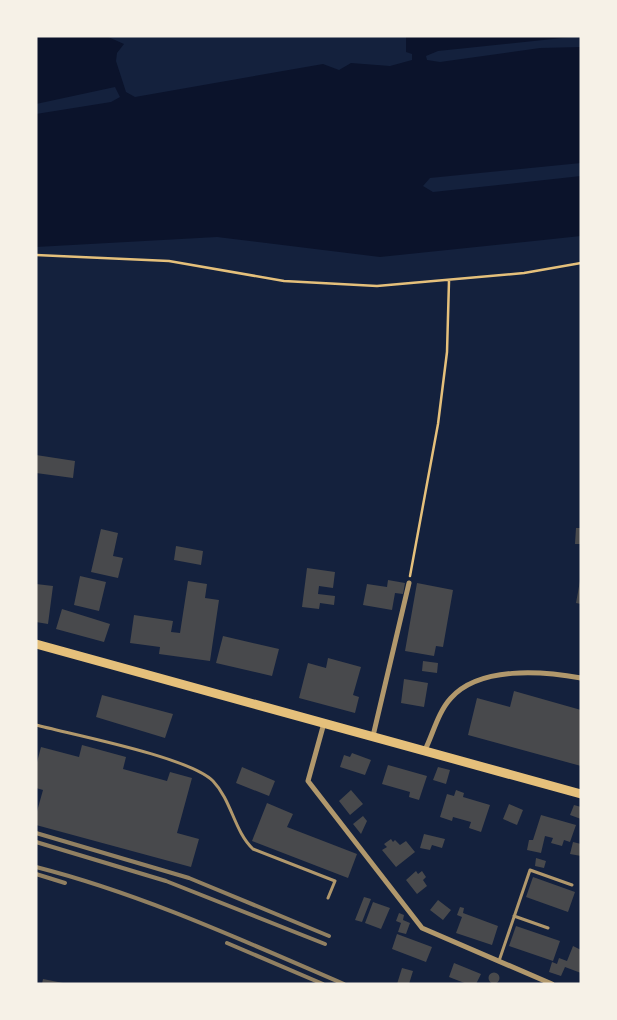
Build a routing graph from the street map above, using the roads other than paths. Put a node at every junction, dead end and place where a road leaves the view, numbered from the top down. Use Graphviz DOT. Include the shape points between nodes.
graph roads {
  1 [pos="409,583"];
  2 [pos="36,644"];
  3 [pos="581,678"];
  4 [pos="324,722"];
  5 [pos="36,725"];
  6 [pos="373,736"];
  7 [pos="425,750"];
  8 [pos="581,794"];
  9 [pos="572,885"];
  10 [pos="328,898"];
  11 [pos="514,916"];
  12 [pos="548,928"];
  13 [pos="498,961"];
  14 [pos="552,984"];
  1 -- 6 [label="street"];
  2 -- 4 [label="main road"];
  3 -- 7 [label="street" via="542,673 509,675 468,686 444,708"];
  4 -- 6 [label="main road"];
  4 -- 13 [label="street" via="308,782 422,928"];
  5 -- 10 [label="lane" via="179,762 212,781 232,809 245,841 253,849 335,881"];
  6 -- 7 [label="main road"];
  7 -- 8 [label="main road"];
  9 -- 11 [label="lane" via="530,870"];
  11 -- 12 [label="lane"];
  11 -- 13 [label="lane"];
  13 -- 14 [label="street"];
}
